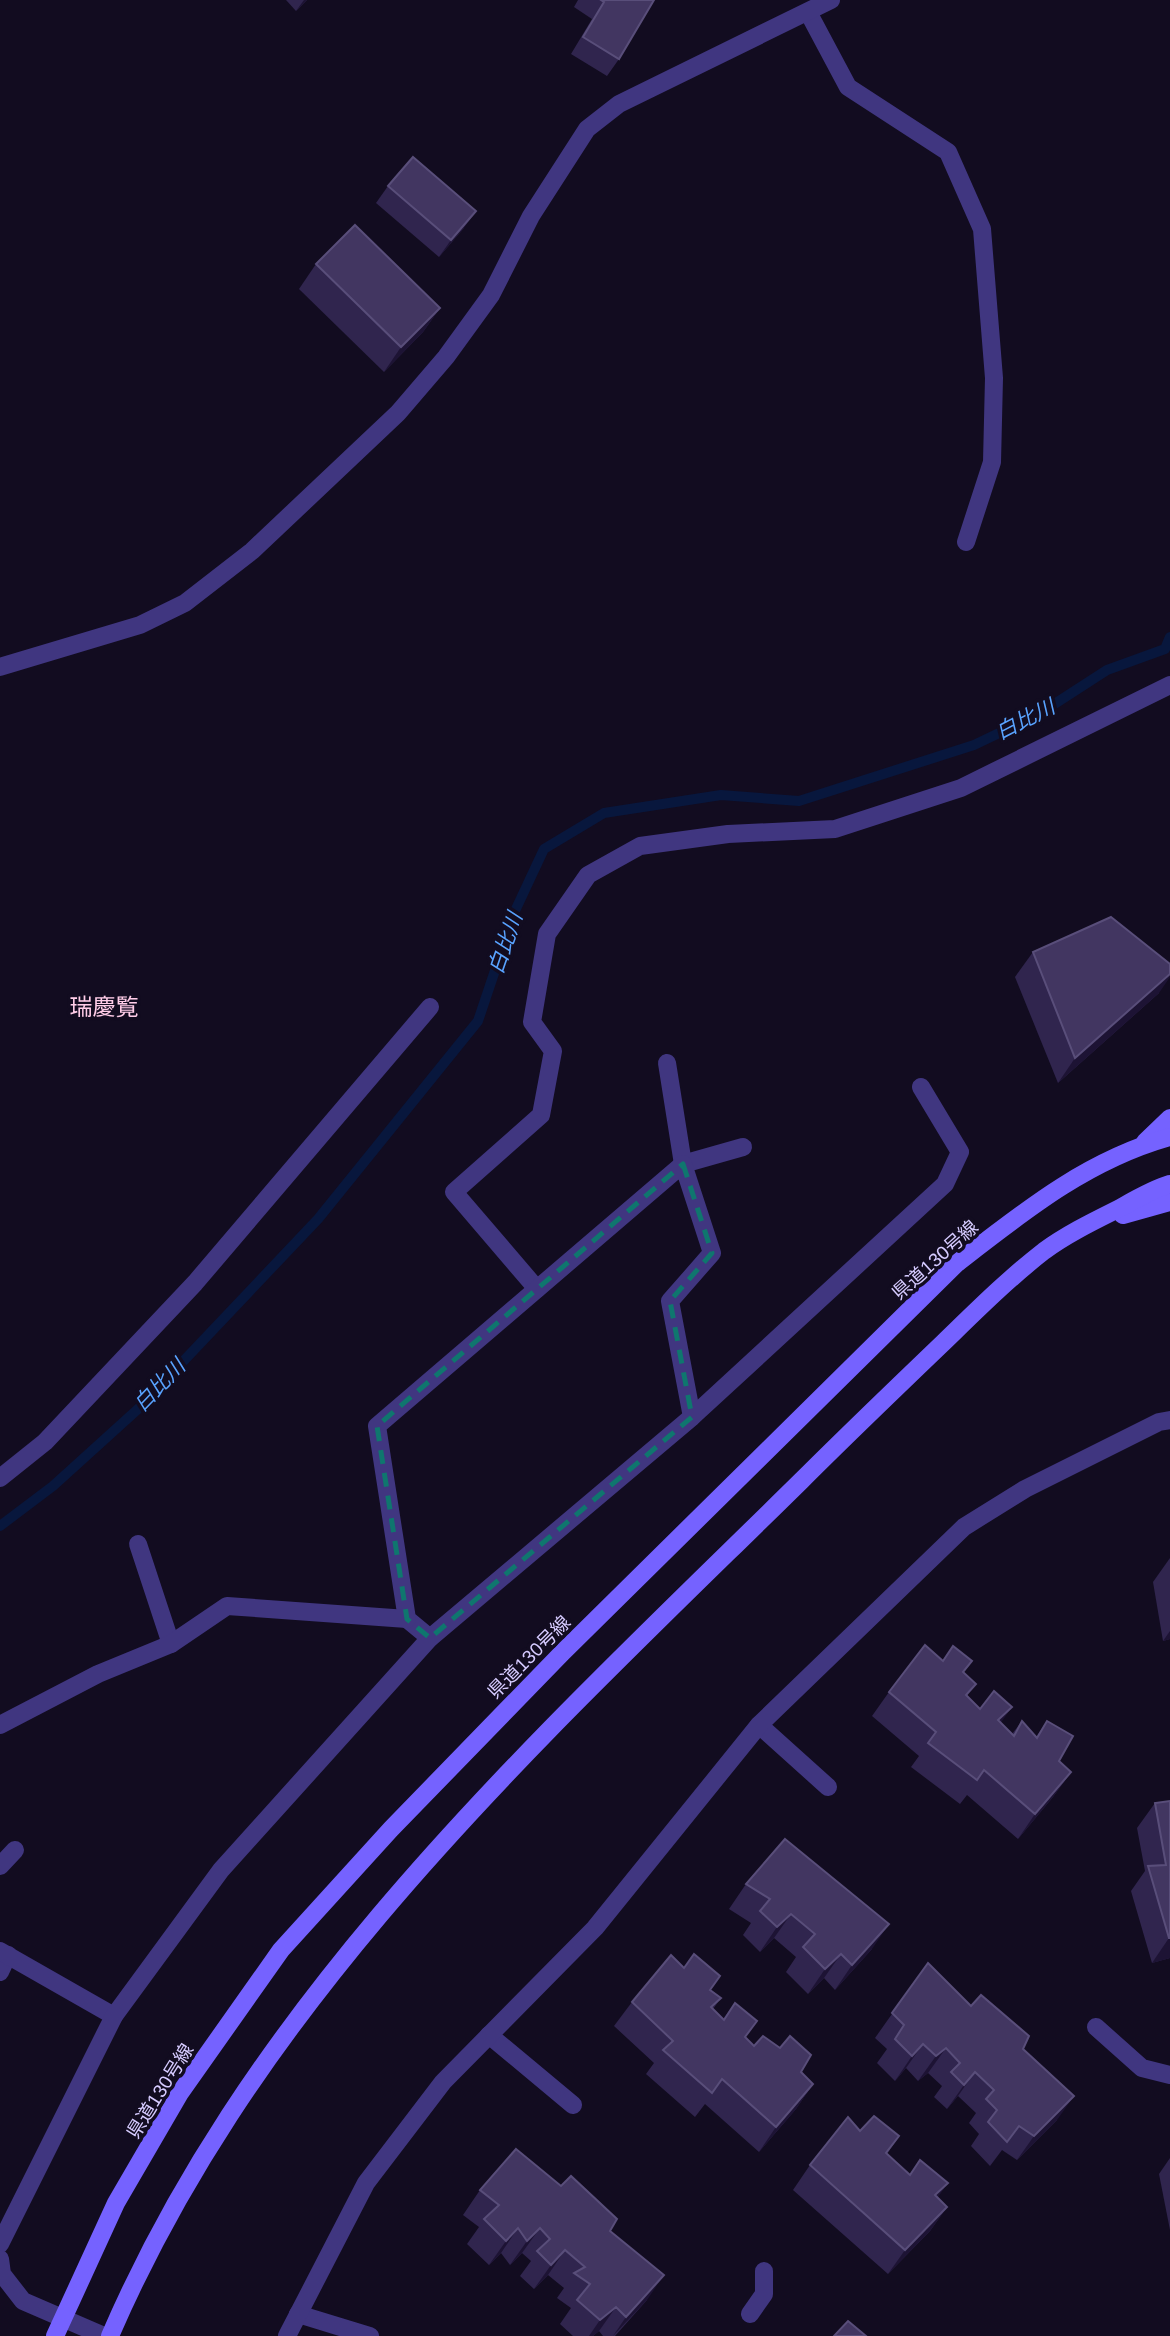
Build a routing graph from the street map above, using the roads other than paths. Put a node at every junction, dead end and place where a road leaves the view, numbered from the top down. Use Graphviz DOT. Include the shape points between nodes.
graph roads {
  1 [pos="831,0"];
  2 [pos="808,12"];
  3 [pos="966,542"];
  4 [pos="0,667"];
  5 [pos="1170,685"];
  6 [pos="429,1007"];
  7 [pos="667,1063"];
  8 [pos="921,1087"];
  9 [pos="1170,1118"];
  10 [pos="1170,1137"];
  11 [pos="1142,1145"];
  12 [pos="743,1147"];
  13 [pos="683,1164"];
  14 [pos="1170,1184"];
  15 [pos="1170,1202"];
  16 [pos="1087,1225"];
  17 [pos="537,1289"];
  18 [pos="692,1417"];
  19 [pos="1170,1420"];
  20 [pos="0,1478"];
  21 [pos="138,1544"];
  22 [pos="407,1619"];
  23 [pos="430,1638"];
  24 [pos="171,1644"];
  25 [pos="0,1725"];
  26 [pos="759,1725"];
  27 [pos="828,1787"];
  28 [pos="15,1850"];
  29 [pos="0,1866"];
  30 [pos="4,1953"];
  31 [pos="0,1972"];
  32 [pos="114,2016"];
  33 [pos="1096,2027"];
  34 [pos="489,2035"];
  35 [pos="1170,2075"];
  36 [pos="573,2105"];
  37 [pos="0,2244"];
  38 [pos="1,2270"];
  39 [pos="764,2271"];
  40 [pos="298,2314"];
  41 [pos="750,2314"];
  42 [pos="59,2328"];
  43 [pos="104,2336"];
  44 [pos="110,2336"];
  45 [pos="287,2336"];
  46 [pos="370,2336"];
  1 -- 2 [label="street"];
  2 -- 3 [label="street" via="848,87 948,152 982,229 994,378 992,462"];
  2 -- 4 [label="street" via="619,104 587,129 531,216 491,295 446,357 398,414 252,551 185,603 140,625"];
  5 -- 17 [label="street" via="961,788 835,829 728,834 640,846 588,875 547,934 532,1021 553,1051 541,1115 454,1192"];
  6 -- 20 [label="street" via="195,1283 45,1442"];
  7 -- 13 [label="street"];
  8 -- 18 [label="street" via="960,1152 945,1184"];
  9 -- 11 [label="main road"];
  10 -- 11 [label="main road, 県道130号線"];
  11 -- 42 [label="main road, 県道130号線" via="1075,1177 956,1264 562,1653 382,1839 281,1951 180,2093 116,2203"];
  12 -- 13 [label="street"];
  13 -- 17 [label="street"];
  13 -- 18 [label="street" via="712,1253 670,1301"];
  14 -- 16 [label="main road"];
  15 -- 16 [label="main road"];
  16 -- 44 [label="main road" via="1046,1250 1001,1287 874,1409 535,1744 423,1864 325,1980 224,2124 164,2226"];
  17 -- 22 [label="street" via="377,1426"];
  18 -- 23 [label="street"];
  19 -- 26 [label="street" via="1025,1489 964,1527"];
  21 -- 24 [label="street"];
  22 -- 23 [label="street"];
  22 -- 24 [label="street" via="227,1606"];
  23 -- 32 [label="street" via="221,1870"];
  24 -- 25 [label="street" via="99,1674"];
  26 -- 27 [label="street"];
  26 -- 34 [label="street" via="595,1928"];
  28 -- 29 [label="street"];
  30 -- 31 [label="street"];
  30 -- 32 [label="street"];
  32 -- 37 [label="street"];
  33 -- 35 [label="street" via="1142,2068"];
  34 -- 36 [label="street"];
  34 -- 40 [label="street" via="443,2082 366,2183"];
  38 -- 42 [label="street" via="23,2301"];
  39 -- 41 [label="street" via="764,2294"];
  40 -- 45 [label="street"];
  40 -- 46 [label="street"];
  42 -- 43 [label="street"];
}
